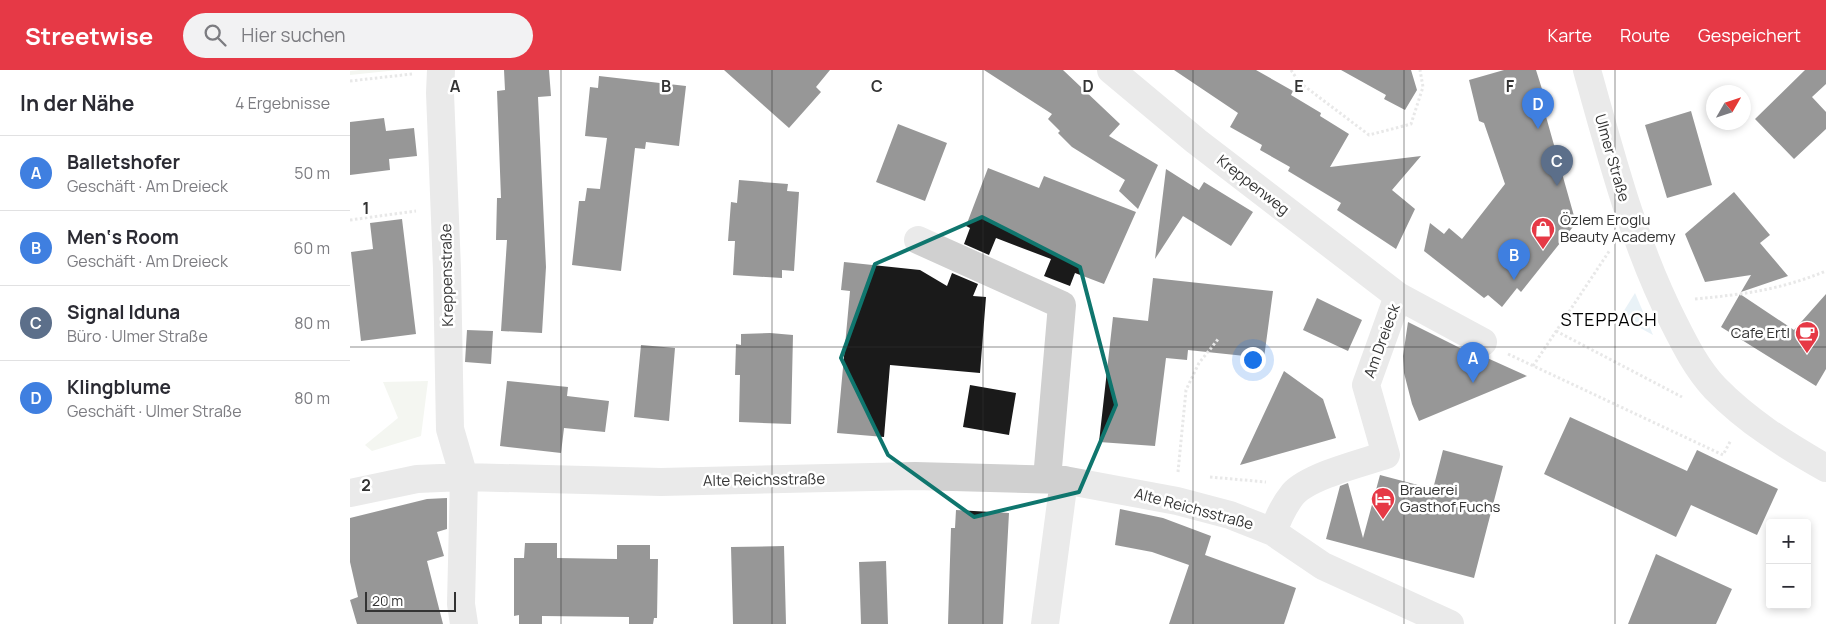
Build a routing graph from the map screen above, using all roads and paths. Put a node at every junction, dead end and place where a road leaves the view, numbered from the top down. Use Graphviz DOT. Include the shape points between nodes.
graph roads {
  1 [pos="1111,70"];
  2 [pos="1291,70"];
  3 [pos="1420,70"];
  4 [pos="1587,70"];
  5 [pos="441,71"];
  6 [pos="350,81"];
  7 [pos="445,208"];
  8 [pos="350,220"];
  9 [pos="918,240"];
  10 [pos="1614,244"];
  11 [pos="1826,271"];
  12 [pos="1398,296"];
  13 [pos="1663,302"];
  14 [pos="1556,331"];
  15 [pos="1219,338"];
  16 [pos="1483,342"];
  17 [pos="1533,366"];
  18 [pos="1685,398"];
  19 [pos="1744,415"];
  20 [pos="1826,468"];
  21 [pos="464,477"];
  22 [pos="1056,480"];
  23 [pos="350,493"];
  24 [pos="1177,501"];
  25 [pos="1273,532"];
  26 [pos="464,624"];
  27 [pos="1046,624"];
  28 [pos="1450,624"];
  1 -- 12 [label="street, Kreppenweg" via="1196,141"];
  2 -- 3 [label="path" via="1299,82 1369,135 1411,124 1423,87"];
  4 -- 13 [label="street, Ulmer Straße" via="1629,215"];
  5 -- 6 [label="path"];
  5 -- 7 [label="street, Kreppenstraße"];
  7 -- 8 [label="path"];
  7 -- 21 [label="street, Kreppenstraße" via="450,429"];
  9 -- 22 [label="street" via="1062,305"];
  10 -- 14 [label="path"];
  11 -- 13 [label="path" via="1764,291"];
  12 -- 16 [label="street, Am Dreieck"];
  12 -- 25 [label="street, Am Dreieck" via="1366,385 1386,455 1337,471 1294,493 1281,511"];
  13 -- 19 [label="street, Ulmer Straße" via="1690,356 1714,387"];
  14 -- 17 [label="path"];
  14 -- 18 [label="path"];
  15 -- 24 [label="path" via="1199,363 1186,390"];
  16 -- 17 [label="path"];
  17 -- 19 [label="path" via="1723,455"];
  19 -- 20 [label="street, Ulmer Straße"];
  21 -- 22 [label="street, Alte Reichsstraße" via="661,482 893,476"];
  21 -- 23 [label="street, Alte Reichsstraße" via="416,479"];
  21 -- 26 [label="street" via="461,604"];
  22 -- 24 [label="street, Alte Reichsstraße"];
  22 -- 27 [label="street"];
  24 -- 25 [label="street, Alte Reichsstraße" via="1230,515"];
  25 -- 28 [label="street, Alte Reichsstraße" via="1323,566"];
}
